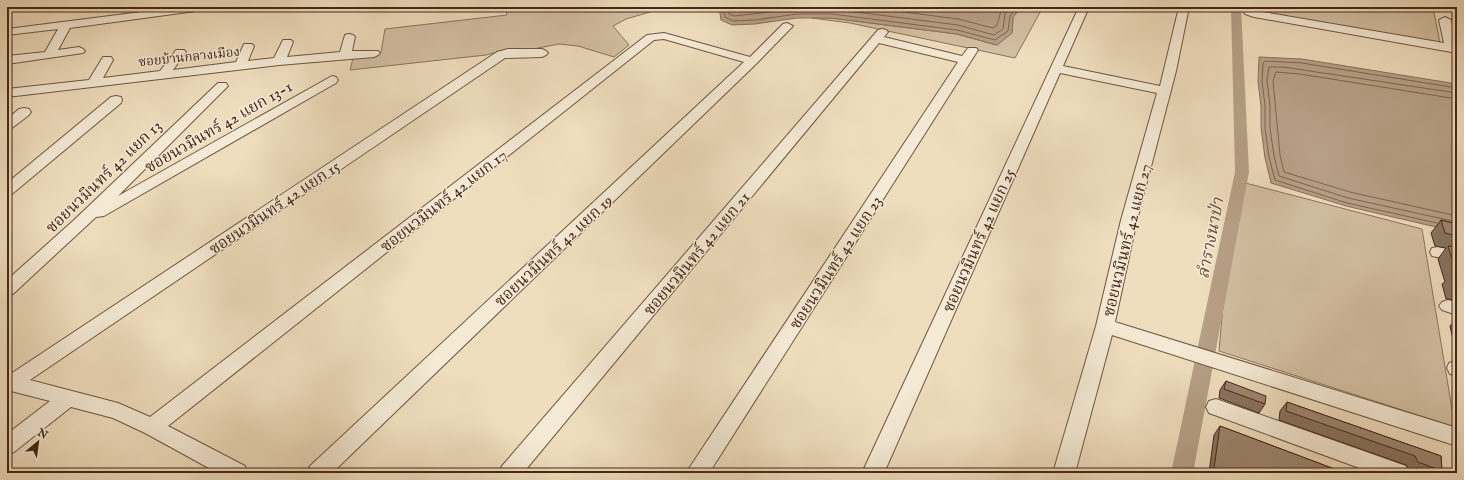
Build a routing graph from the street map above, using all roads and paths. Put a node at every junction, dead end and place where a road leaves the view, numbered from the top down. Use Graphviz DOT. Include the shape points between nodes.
graph roads {
  1 [pos="203,7"];
  2 [pos="1084,7"];
  3 [pos="1184,7"];
  4 [pos="1246,7"];
  5 [pos="144,11"];
  6 [pos="1445,20"];
  7 [pos="787,26"];
  8 [pos="65,28"];
  9 [pos="7,32"];
  10 [pos="348,37"];
  11 [pos="286,42"];
  12 [pos="248,46"];
  13 [pos="1454,48"];
  14 [pos="79,51"];
  15 [pos="180,52"];
  16 [pos="374,53"];
  17 [pos="542,53"];
  18 [pos="50,54"];
  19 [pos="969,55"];
  20 [pos="344,56"];
  21 [pos="7,60"];
  22 [pos="107,60"];
  23 [pos="279,61"];
  24 [pos="752,61"];
  25 [pos="241,65"];
  26 [pos="1056,68"];
  27 [pos="165,73"];
  28 [pos="332,80"];
  29 [pos="94,82"];
  30 [pos="222,86"];
  31 [pos="1164,91"];
  32 [pos="7,93"];
  33 [pos="116,100"];
  34 [pos="24,112"];
  35 [pos="7,125"];
  36 [pos="7,191"];
  37 [pos="79,225"];
  38 [pos="1438,252"];
  39 [pos="1457,256"];
  40 [pos="7,290"];
  41 [pos="1105,326"];
  42 [pos="10,382"];
  43 [pos="68,398"];
  44 [pos="1216,408"];
  45 [pos="152,427"];
  46 [pos="1457,437"];
  47 [pos="7,446"];
  48 [pos="237,473"];
  49 [pos="318,473"];
  50 [pos="510,473"];
  51 [pos="697,473"];
  52 [pos="873,473"];
  53 [pos="1064,473"];
  54 [pos="1398,473"];
  1 -- 5 [label="street"];
  2 -- 26 [label="street, ซอยนวมินทร์ 42 แยก 25"];
  3 -- 31 [label="street, ซอยนวมินทร์ 42 แยก 27"];
  4 -- 13 [label="street" via="1248,12 1254,14"];
  5 -- 9 [label="street"];
  6 -- 13 [label="street"];
  7 -- 24 [label="street, ซอยนวมินทร์ 42 แยก 19"];
  8 -- 18 [label="street"];
  10 -- 20 [label="street"];
  11 -- 23 [label="street"];
  12 -- 25 [label="street"];
  14 -- 18 [label="street"];
  15 -- 27 [label="street"];
  16 -- 20 [label="street, ซอยบ้านกลางเมือง"];
  17 -- 42 [label="street, ซอยนวมินทร์ 42 แยก 15" via="501,55"];
  18 -- 21 [label="street"];
  19 -- 50 [label="street, ซอยนวมินทร์ 42 แยก 21" via="880,35"];
  19 -- 51 [label="street, ซอยนวมินทร์ 42 แยก 23"];
  20 -- 23 [label="street, ซอยบ้านกลางเมือง"];
  22 -- 29 [label="street"];
  23 -- 25 [label="street, ซอยบ้านกลางเมือง"];
  24 -- 45 [label="street, ซอยนวมินทร์ 42 แยก 17" via="664,36 651,37"];
  24 -- 49 [label="street, ซอยนวมินทร์ 42 แยก 19"];
  25 -- 27 [label="street, ซอยบ้านกลางเมือง"];
  26 -- 31 [label="street"];
  26 -- 52 [label="street, ซอยนวมินทร์ 42 แยก 25"];
  27 -- 29 [label="street, ซอยบ้านกลางเมือง"];
  28 -- 37 [label="street, ซอยนวมินทร์ 42 แยก 13-1"];
  29 -- 32 [label="street, ซอยบ้านกลางเมือง"];
  30 -- 37 [label="street, ซอยนวมินทร์ 42 แยก 13"];
  31 -- 41 [label="street, ซอยนวมินทร์ 42 แยก 27" via="1129,220"];
  33 -- 36 [label="street"];
  34 -- 35 [label="street"];
  37 -- 40 [label="street, ซอยนวมินทร์ 42 แยก 13"];
  38 -- 39 [label="street"];
  41 -- 46 [label="street"];
  41 -- 53 [label="street, ซอยนวมินทร์ 42 แยก 27"];
  42 -- 43 [label="street"];
  43 -- 45 [label="street" via="118,411"];
  43 -- 47 [label="street"];
  44 -- 54 [label="street"];
  45 -- 48 [label="street"];
}
